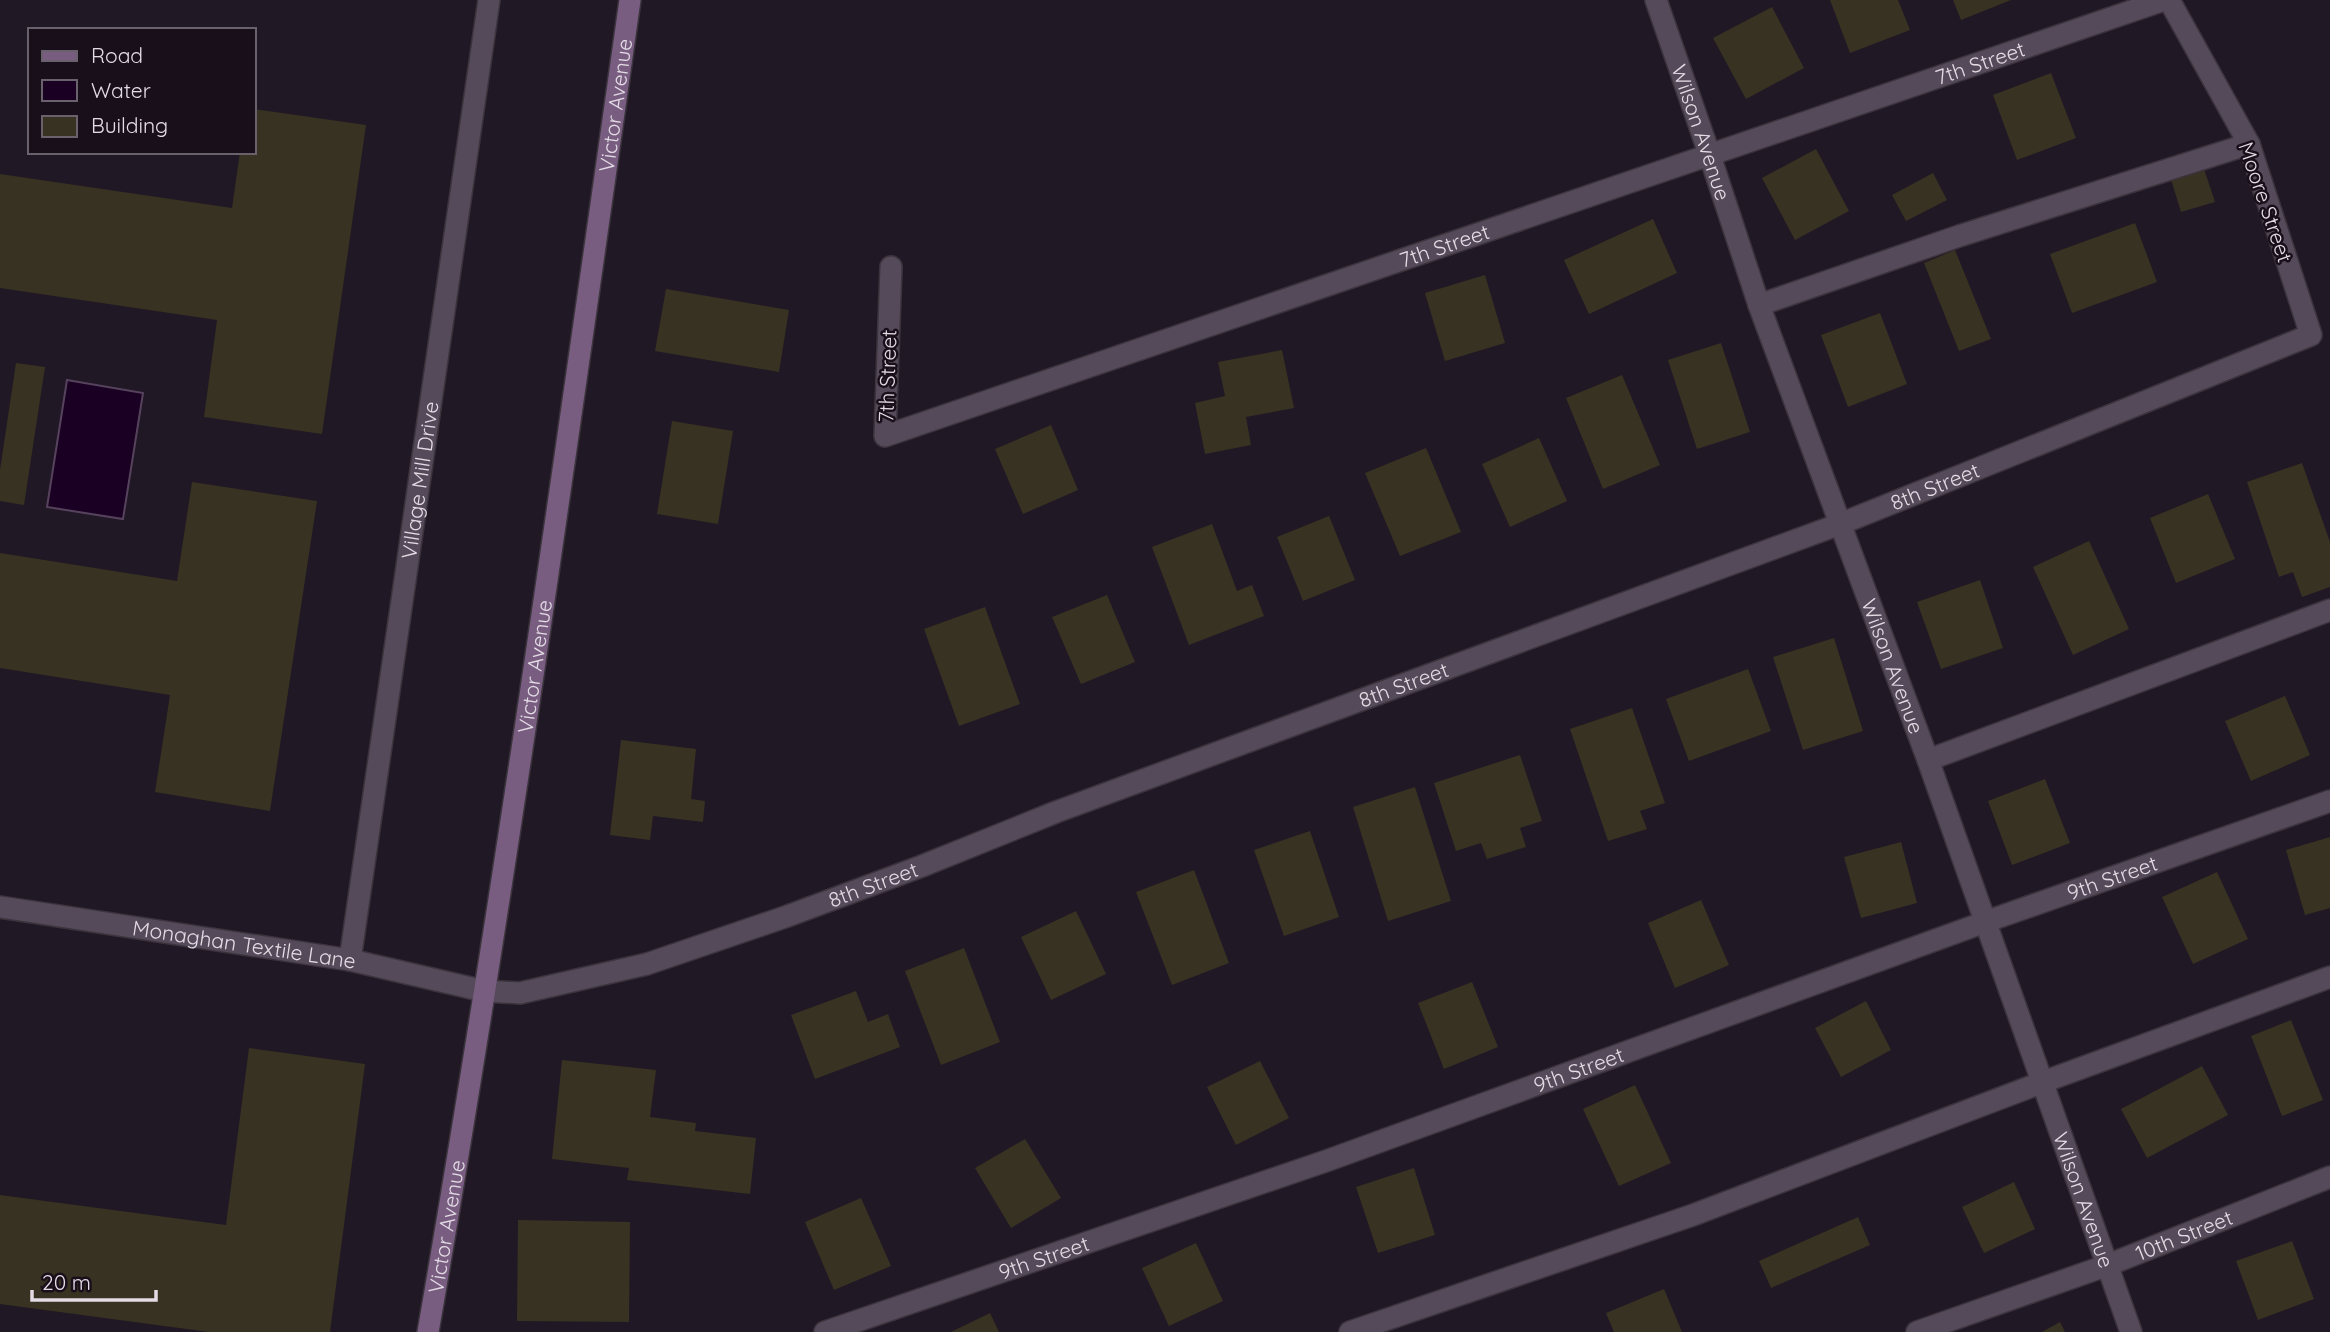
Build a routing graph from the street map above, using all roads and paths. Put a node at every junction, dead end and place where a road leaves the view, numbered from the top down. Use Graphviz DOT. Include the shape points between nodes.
graph roads {
  1 [pos="489,0"];
  2 [pos="630,0"];
  3 [pos="1656,0"];
  4 [pos="2166,0"];
  5 [pos="2249,144"];
  6 [pos="1710,156"];
  7 [pos="891,267"];
  8 [pos="1759,305"];
  9 [pos="2311,335"];
  10 [pos="1840,524"];
  11 [pos="2330,610"];
  12 [pos="1928,760"];
  13 [pos="2330,801"];
  14 [pos="0,907"];
  15 [pos="1985,922"];
  16 [pos="350,960"];
  17 [pos="2330,977"];
  18 [pos="484,991"];
  19 [pos="2043,1082"];
  20 [pos="2330,1177"];
  21 [pos="2108,1265"];
  22 [pos="428,1332"];
  23 [pos="825,1332"];
  24 [pos="1350,1332"];
  25 [pos="1917,1332"];
  26 [pos="2132,1332"];
  1 -- 16 [label="street, Village Mill Drive"];
  2 -- 18 [label="street, Victor Avenue"];
  3 -- 6 [label="street, Wilson Avenue"];
  4 -- 5 [label="street, Moore Street"];
  4 -- 6 [label="street, 7th Street"];
  5 -- 8 [label="street"];
  5 -- 9 [label="street, Moore Street"];
  6 -- 7 [label="street, 7th Street" via="885,436"];
  6 -- 8 [label="street, Wilson Avenue"];
  8 -- 10 [label="street, Wilson Avenue"];
  9 -- 10 [label="street, 8th Street"];
  10 -- 12 [label="street, Wilson Avenue"];
  10 -- 18 [label="street, 8th Street" via="1056,812 785,917 647,964 520,993"];
  11 -- 12 [label="street"];
  12 -- 15 [label="street, Wilson Avenue"];
  13 -- 15 [label="street, 9th Street"];
  14 -- 16 [label="street, Monaghan Textile Lane"];
  15 -- 19 [label="street, Wilson Avenue"];
  15 -- 23 [label="street, 9th Street" via="1326,1161"];
  16 -- 18 [label="street, Monaghan Textile Lane"];
  17 -- 19 [label="street"];
  18 -- 22 [label="street, Victor Avenue"];
  19 -- 21 [label="street, Wilson Avenue"];
  19 -- 24 [label="street" via="1693,1215"];
  20 -- 21 [label="street, 10th Street"];
  21 -- 25 [label="street, 10th Street"];
  21 -- 26 [label="street, Wilson Avenue"];
}
